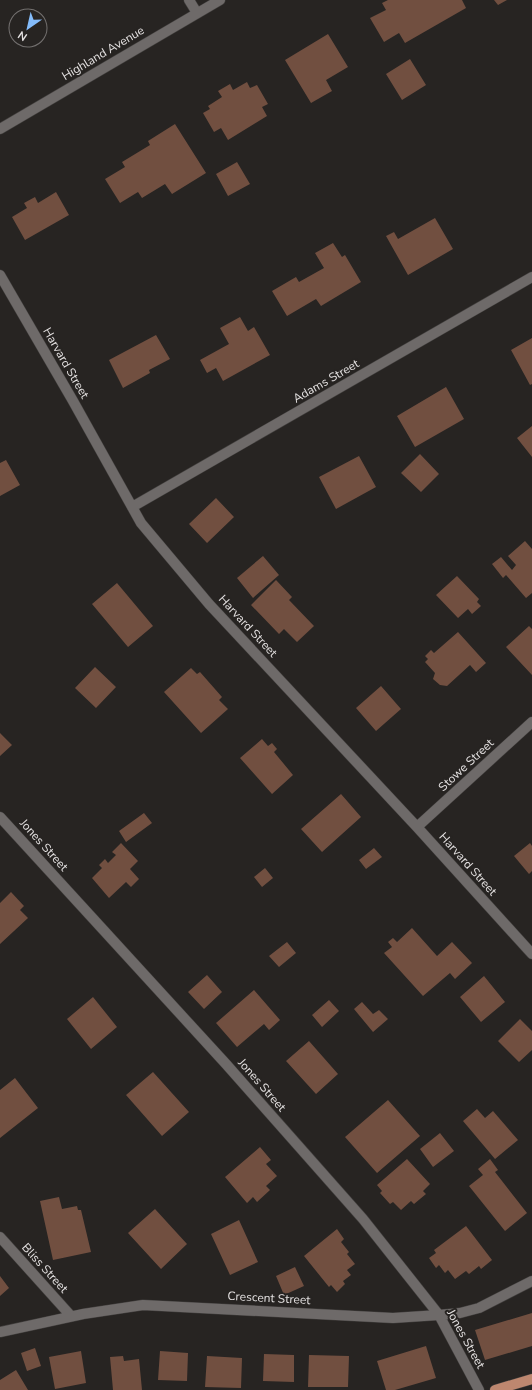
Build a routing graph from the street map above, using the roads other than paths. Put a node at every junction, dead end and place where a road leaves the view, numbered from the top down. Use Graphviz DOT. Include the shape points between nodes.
graph roads {
  1 [pos="190,0"];
  2 [pos="220,0"];
  3 [pos="197,13"];
  4 [pos="0,129"];
  5 [pos="0,275"];
  6 [pos="532,277"];
  7 [pos="132,507"];
  8 [pos="532,722"];
  9 [pos="0,817"];
  10 [pos="417,827"];
  11 [pos="532,954"];
  12 [pos="0,1237"];
  13 [pos="532,1281"];
  14 [pos="439,1315"];
  15 [pos="71,1316"];
  16 [pos="0,1332"];
  17 [pos="532,1378"];
  18 [pos="479,1390"];
  19 [pos="495,1390"];
  1 -- 3 [label="street"];
  2 -- 3 [label="street, Highland Avenue"];
  3 -- 4 [label="street, Highland Avenue"];
  5 -- 7 [label="street, Harvard Street"];
  6 -- 7 [label="street, Adams Street"];
  7 -- 10 [label="street, Harvard Street" via="141,523 209,604"];
  8 -- 10 [label="street, Stowe Street"];
  9 -- 14 [label="street, Jones Street" via="221,1058 363,1219"];
  10 -- 11 [label="street, Harvard Street"];
  12 -- 15 [label="street, Bliss Street"];
  13 -- 14 [label="street, Crescent Street" via="479,1308"];
  14 -- 15 [label="street, Crescent Street" via="393,1318 143,1305"];
  14 -- 18 [label="street, Jones Street"];
  15 -- 16 [label="street, Crescent Street"];
  17 -- 19 [label="main road"];
}
